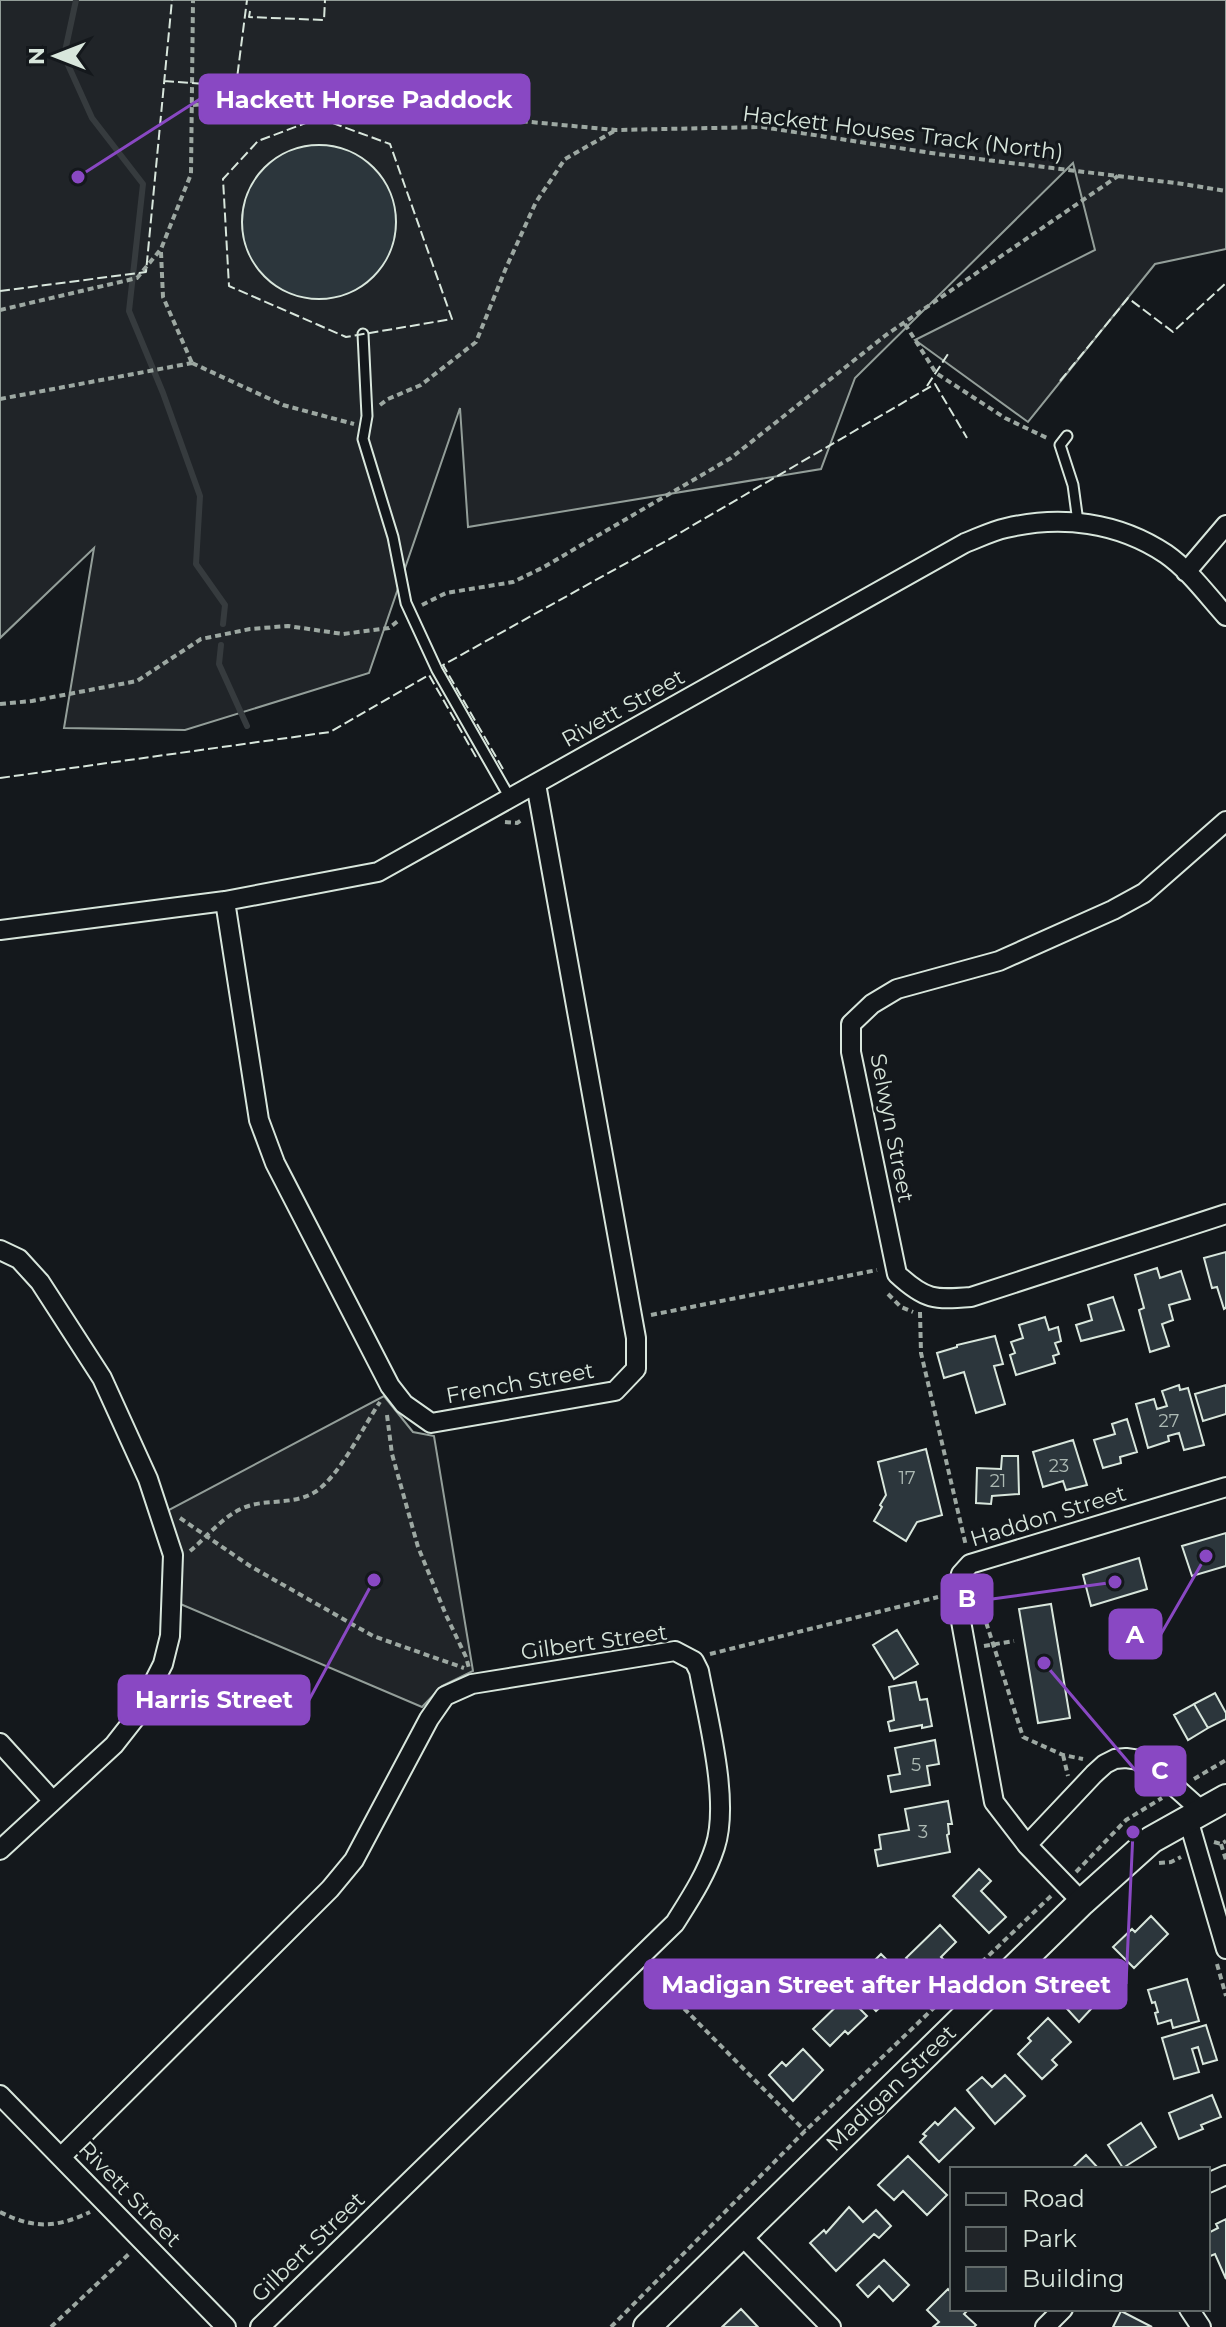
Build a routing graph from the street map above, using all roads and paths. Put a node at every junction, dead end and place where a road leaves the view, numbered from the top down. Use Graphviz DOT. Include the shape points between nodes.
graph roads {
  1 [pos="193,0"];
  2 [pos="193,105"];
  3 [pos="616,130"];
  4 [pos="1118,176"];
  5 [pos="1226,191"];
  6 [pos="161,249"];
  7 [pos="0,310"];
  8 [pos="905,324"];
  9 [pos="363,334"];
  10 [pos="192,363"];
  11 [pos="1,400"];
  12 [pos="367,416"];
  13 [pos="1067,436"];
  14 [pos="1060,445"];
  15 [pos="1078,522"];
  16 [pos="1226,525"];
  17 [pos="1186,572"];
  18 [pos="409,612"];
  19 [pos="1226,616"];
  20 [pos="0,704"];
  21 [pos="536,784"];
  22 [pos="510,798"];
  23 [pos="1226,821"];
  24 [pos="225,901"];
  25 [pos="0,930"];
  26 [pos="1226,1214"];
  27 [pos="0,1250"];
  28 [pos="880,1269"];
  29 [pos="923,1294"];
  30 [pos="633,1318"];
  31 [pos="1226,1487"];
  32 [pos="155,1501"];
  33 [pos="207,1537"];
  34 [pos="970,1564"];
  35 [pos="173,1565"];
  36 [pos="974,1584"];
  37 [pos="956,1594"];
  38 [pos="1014,1641"];
  39 [pos="993,1644"];
  40 [pos="966,1649"];
  41 [pos="690,1659"];
  42 [pos="475,1676"];
  43 [pos="0,1743"];
  44 [pos="1061,1785"];
  45 [pos="52,1800"];
  46 [pos="1212,1807"];
  47 [pos="1126,1820"];
  48 [pos="1212,1841"];
  49 [pos="1224,1842"];
  50 [pos="1027,1845"];
  51 [pos="0,1850"];
  52 [pos="1226,1860"];
  53 [pos="1073,1892"];
  54 [pos="1226,1949"];
  55 [pos="638,1961"];
  56 [pos="0,2095"];
  57 [pos="805,2131"];
  58 [pos="61,2157"];
  59 [pos="93,2211"];
  60 [pos="0,2212"];
  61 [pos="741,2235"];
  62 [pos="131,2251"];
  63 [pos="1061,2311"];
  64 [pos="51,2327"];
  65 [pos="226,2327"];
  66 [pos="260,2327"];
  67 [pos="611,2327"];
  68 [pos="647,2327"];
  69 [pos="831,2327"];
  70 [pos="1045,2327"];
  1 -- 2 [label="path"];
  2 -- 3 [label="path, Hackett Houses Track (North)" via="285,99"];
  2 -- 6 [label="path" via="191,174"];
  3 -- 4 [label="path, Hackett Houses Track (North)" via="762,127"];
  3 -- 12 [label="path" via="565,159 536,202 476,342 421,385 388,399"];
  4 -- 5 [label="path, Hackett Houses Track (North)"];
  4 -- 8 [label="path"];
  6 -- 7 [label="path" via="137,278"];
  6 -- 10 [label="path" via="163,297"];
  8 -- 14 [label="path" via="936,373 1005,418"];
  8 -- 18 [label="path" via="731,458 542,568 513,582 446,593"];
  9 -- 12 [label="lane"];
  10 -- 11 [label="path"];
  10 -- 12 [label="path" via="283,405 353,425"];
  12 -- 18 [label="lane" via="363,439"];
  13 -- 14 [label="lane"];
  14 -- 15 [label="lane"];
  15 -- 17 [label="street, Rivett Street" via="1139,539"];
  15 -- 21 [label="street, Rivett Street" via="1034,522 965,543"];
  16 -- 17 [label="street"];
  17 -- 19 [label="street, Rivett Street"];
  18 -- 20 [label="path" via="389,628 343,634 288,626 201,639 137,681"];
  18 -- 22 [label="lane"];
  21 -- 22 [label="street, Rivett Street"];
  21 -- 30 [label="street, French Street"];
  22 -- 24 [label="street, Rivett Street" via="378,872"];
  23 -- 29 [label="street, Selwyn Street" via="1144,893 1113,910 999,961 897,989 851,1024 851,1052 897,1274"];
  24 -- 25 [label="street, Rivett Street"];
  24 -- 30 [label="street, French Street" via="259,1120 275,1163 404,1404 431,1423 615,1391 636,1369"];
  26 -- 29 [label="street" via="971,1297 940,1300"];
  27 -- 32 [label="street" via="19,1259 40,1282 102,1378"];
  28 -- 30 [label="path"];
  29 -- 34 [label="path" via="921,1353"];
  31 -- 34 [label="street, Haddon Street"];
  32 -- 33 [label="path"];
  32 -- 35 [label="street"];
  33 -- 35 [label="path"];
  33 -- 42 [label="path" via="373,1636"];
  33 -- 42 [label="path" via="239,1509 300,1500 317,1491 384,1397 392,1454 418,1547"];
  34 -- 37 [label="street, Haddon Street"];
  35 -- 45 [label="street" via="170,1636 151,1689 114,1745"];
  36 -- 39 [label="path"];
  37 -- 40 [label="street"];
  37 -- 41 [label="path"];
  38 -- 39 [label="path"];
  39 -- 40 [label="path"];
  39 -- 44 [label="path" via="1023,1737 1063,1755 1068,1777"];
  40 -- 50 [label="street" via="994,1802"];
  41 -- 42 [label="street, Gilbert Street" via="675,1651"];
  41 -- 55 [label="street, Gilbert Street" via="699,1671 721,1798 716,1845 675,1923"];
  42 -- 58 [label="street, Gilbert Street" via="445,1696 429,1719 354,1860 330,1889"];
  43 -- 45 [label="street"];
  45 -- 51 [label="street"];
  46 -- 50 [label="street" via="1146,1761 1115,1759"];
  46 -- 53 [label="street, Madigan Street"];
  46 -- 54 [label="street"];
  47 -- 53 [label="path"];
  48 -- 49 [label="path"];
  49 -- 52 [label="path"];
  50 -- 53 [label="street"];
  53 -- 57 [label="path"];
  53 -- 61 [label="street, Madigan Street"];
  55 -- 57 [label="path"];
  55 -- 66 [label="street, Gilbert Street"];
  56 -- 58 [label="street, Rivett Street"];
  57 -- 67 [label="path"];
  58 -- 65 [label="street, Rivett Street"];
  59 -- 60 [label="path" via="49,2226"];
  61 -- 68 [label="street, Madigan Street"];
  61 -- 69 [label="street"];
  62 -- 64 [label="path"];
  63 -- 70 [label="street"];
}
